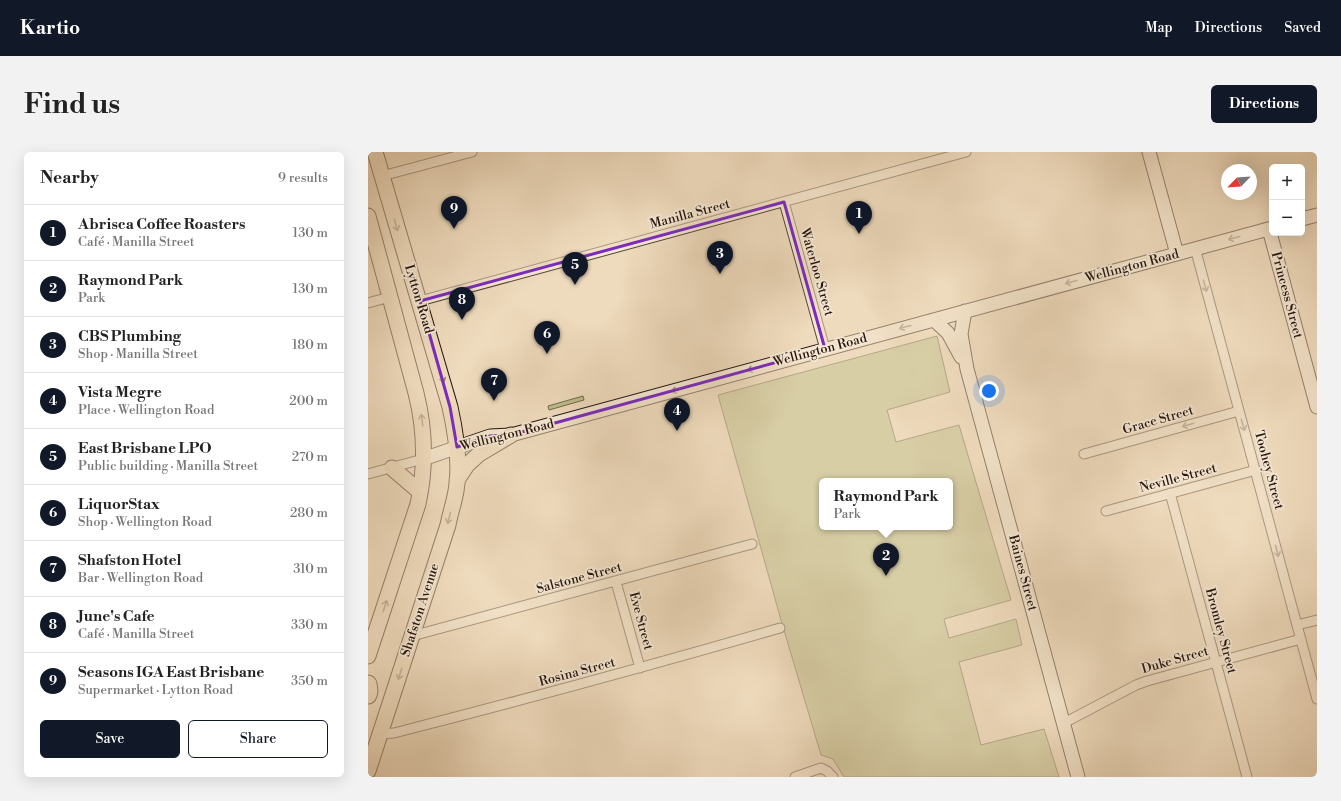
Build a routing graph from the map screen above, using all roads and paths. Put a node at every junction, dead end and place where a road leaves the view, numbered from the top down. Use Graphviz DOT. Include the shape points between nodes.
graph roads {
  1 [pos="375,152"];
  2 [pos="472,152"];
  3 [pos="966,152"];
  4 [pos="1149,152"];
  5 [pos="382,176"];
  6 [pos="784,202"];
  7 [pos="1317,215"];
  8 [pos="368,216"];
  9 [pos="1305,218"];
  10 [pos="1269,229"];
  11 [pos="1273,236"];
  12 [pos="1196,248"];
  13 [pos="1177,254"];
  14 [pos="390,297"];
  15 [pos="420,301"];
  16 [pos="368,303"];
  17 [pos="965,311"];
  18 [pos="934,320"];
  19 [pos="825,349"];
  20 [pos="967,369"];
  21 [pos="1317,407"];
  22 [pos="1239,411"];
  23 [pos="511,435"];
  24 [pos="457,447"];
  25 [pos="1084,454"];
  26 [pos="423,459"];
  27 [pos="392,468"];
  28 [pos="1256,470"];
  29 [pos="368,474"];
  30 [pos="457,480"];
  31 [pos="420,492"];
  32 [pos="1170,493"];
  33 [pos="1106,511"];
  34 [pos="752,544"];
  35 [pos="616,582"];
  36 [pos="1317,620"];
  37 [pos="1297,625"];
  38 [pos="780,628"];
  39 [pos="412,636"];
  40 [pos="1301,639"];
  41 [pos="368,656"];
  42 [pos="1216,662"];
  43 [pos="640,668"];
  44 [pos="368,684"];
  45 [pos="368,695"];
  46 [pos="1317,699"];
  47 [pos="1064,723"];
  48 [pos="380,734"];
  49 [pos="368,771"];
  50 [pos="795,777"];
  51 [pos="833,777"];
  52 [pos="1078,777"];
  53 [pos="1247,777"];
  1 -- 5 [label="main road, Lytton Road"];
  2 -- 5 [label="street"];
  3 -- 6 [label="street, Manilla Street"];
  4 -- 13 [label="main road"];
  5 -- 15 [label="main road, Lytton Road, one-way"];
  6 -- 15 [label="street, Manilla Street"];
  6 -- 19 [label="street, Waterloo Street"];
  7 -- 9 [label="main road"];
  8 -- 14 [label="main road, Lytton Road"];
  10 -- 12 [label="main road, Wellington Road, one-way"];
  11 -- 21 [label="main road, Princess Street"];
  12 -- 13 [label="main road, Wellington Road"];
  12 -- 22 [label="street, Toohey Street, one-way"];
  13 -- 17 [label="main road, Wellington Road, one-way"];
  14 -- 16 [label="street"];
  26 -- 14 [label="main road, Lytton Road, one-way" via="424,441 420,410"];
  15 -- 24 [label="main road, Lytton Road, one-way" via="455,426"];
  17 -- 18 [label="main road, Wellington Road"];
  17 -- 20 [label="main road, Baines Street" via="961,334"];
  18 -- 19 [label="main road, Wellington Road, one-way"];
  18 -- 20 [label="main road, Baines Street" via="950,337"];
  19 -- 23 [label="main road, Wellington Road, one-way"];
  20 -- 47 [label="main road, Baines Street"];
  22 -- 25 [label="street, Grace Street, one-way"];
  22 -- 28 [label="street, Toohey Street, one-way"];
  23 -- 24 [label="main road, Wellington Road" via="490,436"];
  23 -- 30 [label="main road" via="479,454 467,465"];
  24 -- 26 [label="main road, Wellington Road"];
  24 -- 30 [label="main road, Shafston Avenue"];
  26 -- 27 [label="street, Wellington Road"];
  26 -- 31 [label="main road"];
  27 -- 29 [label="street, Wellington Road"];
  27 -- 31 [label="main road"];
  28 -- 32 [label="street, Neville Street"];
  28 -- 37 [label="street, Toohey Street, one-way"];
  30 -- 39 [label="main road, Shafston Avenue, one-way" via="448,525"];
  41 -- 31 [label="main road, one-way"];
  32 -- 33 [label="street, Neville Street"];
  32 -- 42 [label="street, Bromley Street"];
  34 -- 35 [label="street, Salstone Street"];
  35 -- 39 [label="street, Salstone Street"];
  35 -- 43 [label="street, Eve Street"];
  36 -- 37 [label="street"];
  37 -- 40 [label="street, Toohey Street"];
  38 -- 43 [label="street, Rosina Street"];
  39 -- 48 [label="main road, Shafston Avenue, one-way"];
  40 -- 42 [label="street, Duke Street"];
  40 -- 46 [label="street, Toohey Street"];
  42 -- 47 [label="street, Duke Street" via="1136,685"];
  42 -- 53 [label="street, Bromley Street"];
  43 -- 48 [label="street, Rosina Street" via="402,731"];
  44 -- 45 [label="highway"];
  47 -- 52 [label="main road, Baines Street"];
  48 -- 49 [label="main road, Shafston Avenue"];
  50 -- 51 [label="street" via="821,768"];
}
